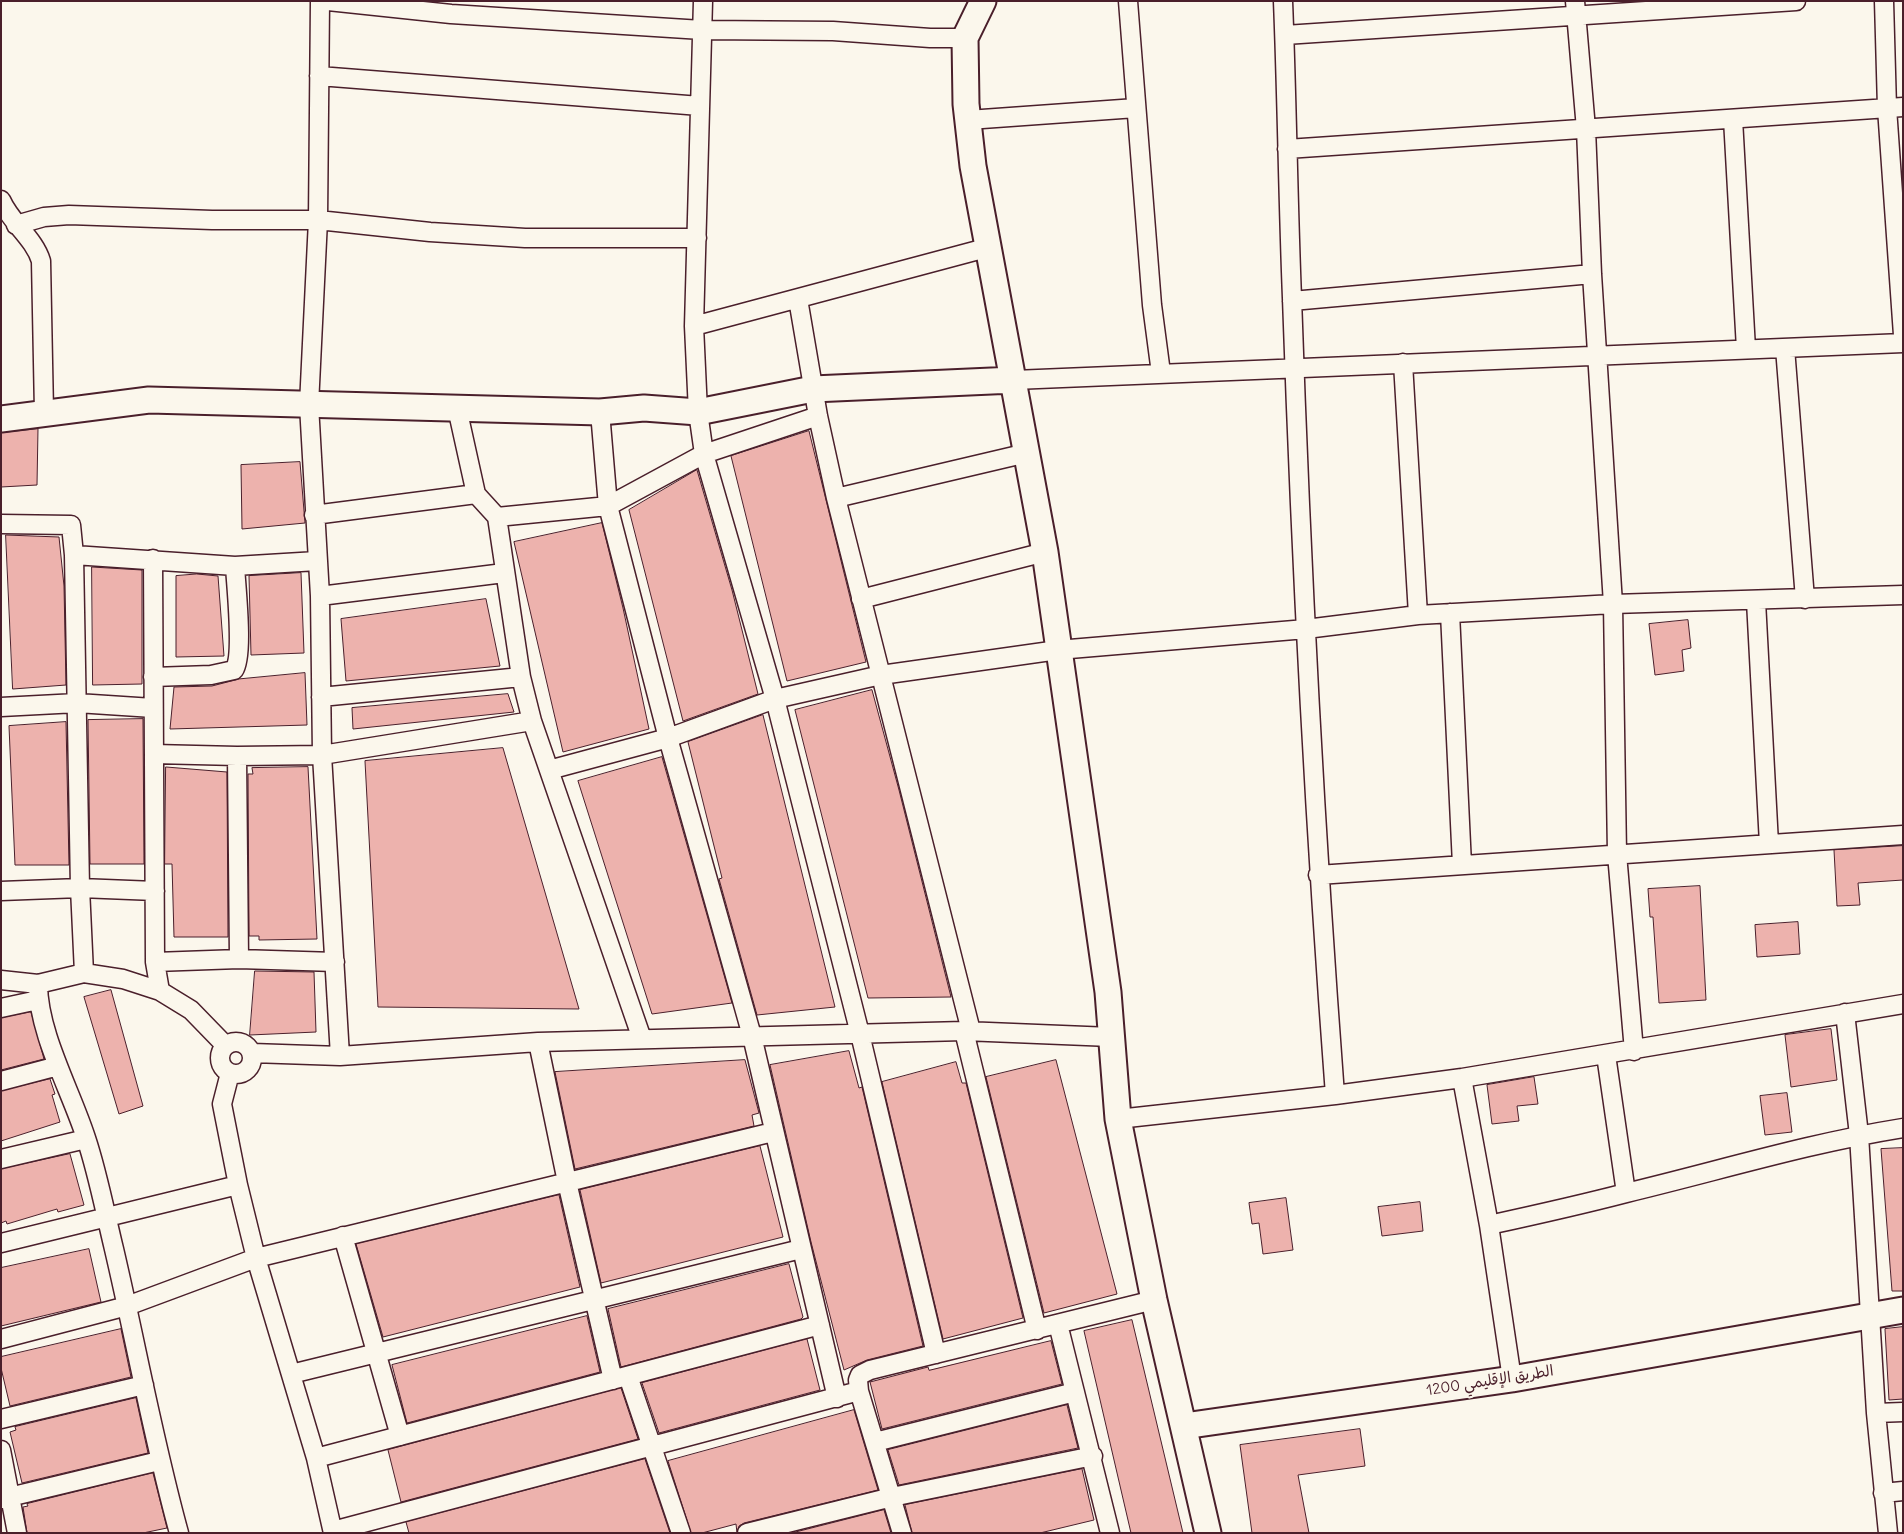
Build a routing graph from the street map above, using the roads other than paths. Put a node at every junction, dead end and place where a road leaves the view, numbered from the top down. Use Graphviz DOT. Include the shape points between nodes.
graph roads {
  1 [pos="320,1"];
  2 [pos="328,1"];
  3 [pos="703,1"];
  4 [pos="982,1"];
  5 [pos="1128,1"];
  6 [pos="1283,1"];
  7 [pos="1796,1"];
  8 [pos="1884,1"];
  9 [pos="1576,9"];
  10 [pos="702,30"];
  11 [pos="1285,35"];
  12 [pos="965,38"];
  13 [pos="319,76"];
  14 [pos="700,106"];
  15 [pos="1136,108"];
  16 [pos="1895,108"];
  17 [pos="1733,119"];
  18 [pos="968,120"];
  19 [pos="1586,129"];
  20 [pos="1287,149"];
  21 [pos="1,200"];
  22 [pos="318,220"];
  23 [pos="16,225"];
  24 [pos="697,238"];
  25 [pos="986,248"];
  26 [pos="1592,274"];
  27 [pos="798,299"];
  28 [pos="1292,301"];
  29 [pos="694,326"];
  30 [pos="1903,335"];
  31 [pos="1903,343"];
  32 [pos="1785,348"];
  33 [pos="1746,349"];
  34 [pos="1598,355"];
  35 [pos="1403,364"];
  36 [pos="1295,368"];
  37 [pos="1161,374"];
  38 [pos="1014,380"];
  39 [pos="812,389"];
  40 [pos="309,405"];
  41 [pos="457,408"];
  42 [pos="44,412"];
  43 [pos="600,412"];
  44 [pos="698,412"];
  45 [pos="818,416"];
  46 [pos="1,419"];
  47 [pos="1028,453"];
  48 [pos="704,454"];
  49 [pos="476,494"];
  50 [pos="836,498"];
  51 [pos="608,506"];
  52 [pos="314,515"];
  53 [pos="497,517"];
  54 [pos="1,524"];
  55 [pos="1044,552"];
  56 [pos="74,555"];
  57 [pos="153,559"];
  58 [pos="317,561"];
  59 [pos="235,566"];
  60 [pos="504,573"];
  61 [pos="1903,595"];
  62 [pos="320,596"];
  63 [pos="861,599"];
  64 [pos="1805,599"];
  65 [pos="1756,601"];
  66 [pos="1613,604"];
  67 [pos="1450,613"];
  68 [pos="1418,615"];
  69 [pos="1306,629"];
  70 [pos="1058,650"];
  71 [pos="881,675"];
  72 [pos="153,677"];
  73 [pos="521,677"];
  74 [pos="321,697"];
  75 [pos="775,699"];
  76 [pos="77,703"];
  77 [pos="1,706"];
  78 [pos="153,708"];
  79 [pos="532,721"];
  80 [pos="668,738"];
  81 [pos="154,754"];
  82 [pos="322,755"];
  83 [pos="237,756"];
  84 [pos="549,770"];
  85 [pos="1903,835"];
  86 [pos="1769,844"];
  87 [pos="1617,854"];
  88 [pos="1462,865"];
  89 [pos="1318,875"];
  90 [pos="80,888"];
  91 [pos="1,891"];
  92 [pos="155,891"];
  93 [pos="239,959"];
  94 [pos="154,962"];
  95 [pos="335,962"];
  96 [pos="84,973"];
  97 [pos="1,980"];
  98 [pos="160,991"];
  99 [pos="38,992"];
  100 [pos="1903,1004"];
  101 [pos="1,1008"];
  102 [pos="1845,1014"];
  103 [pos="968,1031"];
  104 [pos="860,1034"];
  105 [pos="752,1036"];
  106 [pos="1111,1037"];
  107 [pos="642,1039"];
  108 [pos="538,1042"];
  109 [pos="225,1045"];
  110 [pos="1634,1051"];
  111 [pos="252,1053"];
  112 [pos="1606,1054"];
  113 [pos="340,1056"];
  114 [pos="58,1066"];
  115 [pos="230,1073"];
  116 [pos="1462,1078"];
  117 [pos="1,1081"];
  118 [pos="1335,1095"];
  119 [pos="1118,1119"];
  120 [pos="1903,1128"];
  121 [pos="773,1132"];
  122 [pos="1859,1135"];
  123 [pos="86,1139"];
  124 [pos="1,1159"];
  125 [pos="567,1182"];
  126 [pos="238,1185"];
  127 [pos="1626,1193"];
  128 [pos="107,1218"];
  129 [pos="1489,1225"];
  130 [pos="343,1236"];
  131 [pos="1,1243"];
  132 [pos="801,1250"];
  133 [pos="256,1258"];
  134 [pos="594,1300"];
  135 [pos="1154,1300"];
  136 [pos="127,1306"];
  137 [pos="1903,1310"];
  138 [pos="1871,1316"];
  139 [pos="1058,1324"];
  140 [pos="820,1325"];
  141 [pos="1037,1330"];
  142 [pos="1,1339"];
  143 [pos="376,1353"];
  144 [pos="936,1354"];
  145 [pos="291,1374"];
  146 [pos="621,1378"];
  147 [pos="1512,1379"];
  148 [pos="144,1385"];
  149 [pos="860,1391"];
  150 [pos="1076,1392"];
  151 [pos="837,1398"];
  152 [pos="1903,1412"];
  153 [pos="1876,1414"];
  154 [pos="1,1419"];
  155 [pos="1184,1426"];
  156 [pos="400,1436"];
  157 [pos="876,1442"];
  158 [pos="652,1448"];
  159 [pos="1,1450"];
  160 [pos="1093,1456"];
  161 [pos="316,1458"];
  162 [pos="159,1461"];
  163 [pos="1883,1492"];
  164 [pos="1903,1492"];
  165 [pos="892,1497"];
  166 [pos="5,1498"];
  167 [pos="333,1532"];
  168 [pos="1107,1532"];
  169 [pos="17,1533"];
  170 [pos="179,1533"];
  171 [pos="680,1533"];
  172 [pos="748,1533"];
  173 [pos="902,1533"];
  174 [pos="1208,1533"];
  175 [pos="1888,1533"];
  1 -- 13 [label="street"];
  2 -- 10 [label="street" via="451,14"];
  3 -- 10 [label="street"];
  4 -- 12 [label="street"];
  5 -- 15 [label="street"];
  6 -- 11 [label="street"];
  7 -- 9 [label="street"];
  8 -- 16 [label="street"];
  9 -- 11 [label="street"];
  9 -- 19 [label="street"];
  10 -- 12 [label="street" via="833,31"];
  10 -- 14 [label="street"];
  11 -- 20 [label="street"];
  12 -- 18 [label="street"];
  13 -- 14 [label="street"];
  13 -- 22 [label="street"];
  14 -- 24 [label="street"];
  15 -- 18 [label="street"];
  15 -- 37 [label="street" via="1152,305"];
  16 -- 17 [label="street"];
  16 -- 30 [label="street"];
  17 -- 19 [label="street"];
  17 -- 33 [label="street"];
  18 -- 25 [label="street"];
  19 -- 20 [label="street"];
  19 -- 26 [label="street"];
  20 -- 28 [label="street"];
  21 -- 23 [label="street"];
  22 -- 23 [label="street" via="56,215"];
  22 -- 24 [label="street" via="525,238"];
  22 -- 40 [label="street"];
  23 -- 42 [label="street" via="36,246 41,261"];
  24 -- 29 [label="street"];
  25 -- 27 [label="street"];
  25 -- 38 [label="street"];
  26 -- 28 [label="street"];
  26 -- 34 [label="street"];
  27 -- 29 [label="street"];
  27 -- 39 [label="street"];
  28 -- 36 [label="street"];
  29 -- 44 [label="street"];
  31 -- 32 [label="street"];
  32 -- 33 [label="street"];
  32 -- 64 [label="street"];
  33 -- 34 [label="street"];
  34 -- 35 [label="street"];
  34 -- 66 [label="street"];
  35 -- 36 [label="street"];
  35 -- 68 [label="street"];
  36 -- 37 [label="street"];
  36 -- 69 [label="street"];
  37 -- 38 [label="street"];
  38 -- 39 [label="street"];
  38 -- 47 [label="street"];
  39 -- 44 [label="street"];
  39 -- 45 [label="street"];
  40 -- 41 [label="street"];
  40 -- 42 [label="street" via="149,400"];
  40 -- 52 [label="street"];
  41 -- 43 [label="street"];
  41 -- 49 [label="street"];
  42 -- 46 [label="street"];
  43 -- 44 [label="street" via="644,408"];
  43 -- 51 [label="street"];
  44 -- 48 [label="street"];
  45 -- 48 [label="street"];
  45 -- 50 [label="street"];
  47 -- 50 [label="street"];
  47 -- 55 [label="street"];
  48 -- 51 [label="street"];
  48 -- 75 [label="street"];
  49 -- 52 [label="street"];
  49 -- 53 [label="street"];
  50 -- 63 [label="street"];
  51 -- 53 [label="street"];
  51 -- 80 [label="street"];
  52 -- 58 [label="street"];
  53 -- 60 [label="street"];
  54 -- 56 [label="street" via="71,525"];
  55 -- 63 [label="street"];
  55 -- 70 [label="street"];
  56 -- 57 [label="street"];
  56 -- 76 [label="street"];
  57 -- 59 [label="street"];
  57 -- 72 [label="street"];
  58 -- 59 [label="street"];
  58 -- 62 [label="street"];
  59 -- 72 [label="street" via="238,664 234,670"];
  60 -- 62 [label="street"];
  60 -- 73 [label="street"];
  61 -- 64 [label="street"];
  62 -- 74 [label="street"];
  63 -- 71 [label="street"];
  64 -- 65 [label="street"];
  65 -- 66 [label="street"];
  65 -- 86 [label="street"];
  66 -- 67 [label="street"];
  66 -- 87 [label="street"];
  67 -- 68 [label="street"];
  67 -- 88 [label="street"];
  68 -- 69 [label="street"];
  69 -- 70 [label="street"];
  69 -- 89 [label="street"];
  70 -- 71 [label="street"];
  70 -- 106 [label="street" via="1108,992"];
  71 -- 75 [label="street"];
  71 -- 103 [label="street"];
  72 -- 78 [label="street"];
  73 -- 74 [label="street"];
  73 -- 79 [label="street"];
  74 -- 82 [label="street"];
  75 -- 80 [label="street"];
  75 -- 104 [label="street"];
  76 -- 77 [label="street"];
  76 -- 78 [label="street"];
  76 -- 90 [label="street"];
  78 -- 81 [label="street"];
  79 -- 82 [label="street"];
  79 -- 84 [label="street"];
  80 -- 84 [label="street"];
  80 -- 105 [label="street"];
  81 -- 83 [label="street"];
  81 -- 92 [label="street"];
  82 -- 83 [label="street"];
  82 -- 95 [label="street"];
  83 -- 93 [label="street"];
  84 -- 107 [label="street"];
  85 -- 86 [label="street"];
  86 -- 87 [label="street"];
  87 -- 88 [label="street"];
  87 -- 110 [label="street"];
  88 -- 89 [label="street"];
  89 -- 118 [label="street"];
  90 -- 91 [label="street"];
  90 -- 92 [label="street"];
  90 -- 96 [label="street"];
  92 -- 94 [label="street"];
  93 -- 94 [label="street"];
  93 -- 95 [label="street"];
  94 -- 98 [label="street"];
  95 -- 113 [label="street"];
  96 -- 98 [label="street" via="123,979"];
  96 -- 99 [label="street"];
  97 -- 99 [label="street"];
  98 -- 109 [label="street" via="191,1010"];
  99 -- 101 [label="street"];
  99 -- 114 [label="street"];
  100 -- 102 [label="street"];
  102 -- 110 [label="street" via="1732,1031"];
  102 -- 122 [label="street"];
  103 -- 104 [label="street"];
  103 -- 106 [label="street"];
  103 -- 141 [label="street"];
  104 -- 105 [label="street"];
  104 -- 144 [label="street"];
  105 -- 107 [label="street"];
  105 -- 121 [label="street"];
  106 -- 119 [label="street"];
  107 -- 108 [label="street"];
  108 -- 113 [label="street"];
  108 -- 125 [label="street"];
  109 -- 111 [label="street" via="241,1042"];
  109 -- 115 [label="street" via="220,1061"];
  110 -- 112 [label="street"];
  111 -- 113 [label="street"];
  111 -- 115 [label="street" via="252,1063 246,1071"];
  112 -- 116 [label="street"];
  112 -- 127 [label="street"];
  114 -- 117 [label="street"];
  114 -- 123 [label="street"];
  115 -- 126 [label="street" via="222,1104"];
  116 -- 118 [label="street"];
  116 -- 129 [label="street"];
  118 -- 119 [label="street"];
  119 -- 135 [label="street"];
  120 -- 122 [label="street"];
  121 -- 125 [label="street"];
  121 -- 132 [label="street"];
  122 -- 127 [label="street"];
  122 -- 138 [label="street"];
  123 -- 124 [label="street"];
  123 -- 128 [label="street"];
  125 -- 130 [label="street"];
  125 -- 134 [label="street"];
  126 -- 128 [label="street"];
  126 -- 133 [label="street"];
  127 -- 129 [label="street"];
  128 -- 131 [label="street"];
  128 -- 136 [label="street"];
  129 -- 147 [label="street"];
  130 -- 133 [label="street"];
  130 -- 143 [label="street"];
  132 -- 134 [label="street"];
  132 -- 140 [label="street"];
  133 -- 136 [label="street"];
  133 -- 145 [label="street"];
  134 -- 143 [label="street"];
  134 -- 146 [label="street"];
  135 -- 139 [label="street"];
  135 -- 155 [label="street"];
  136 -- 142 [label="street"];
  136 -- 148 [label="street"];
  137 -- 138 [label="street, الطريق الإقليمي 1200"];
  138 -- 147 [label="street, الطريق الإقليمي 1200"];
  138 -- 153 [label="street"];
  139 -- 141 [label="street"];
  139 -- 150 [label="street"];
  140 -- 146 [label="street"];
  140 -- 151 [label="street"];
  141 -- 144 [label="street"];
  143 -- 145 [label="street"];
  143 -- 156 [label="street"];
  144 -- 149 [label="street" via="864,1372 858,1380"];
  145 -- 161 [label="street"];
  146 -- 156 [label="street"];
  146 -- 158 [label="street"];
  147 -- 155 [label="street, الطريق الإقليمي 1200"];
  148 -- 154 [label="street"];
  148 -- 162 [label="street"];
  149 -- 151 [label="street"];
  149 -- 157 [label="street"];
  150 -- 157 [label="street"];
  150 -- 160 [label="street"];
  151 -- 158 [label="street"];
  152 -- 153 [label="street"];
  153 -- 163 [label="street"];
  155 -- 174 [label="street"];
  156 -- 161 [label="street"];
  157 -- 165 [label="street"];
  158 -- 167 [label="street"];
  158 -- 171 [label="street"];
  159 -- 166 [label="street"];
  160 -- 165 [label="street"];
  160 -- 168 [label="street"];
  161 -- 167 [label="street"];
  162 -- 166 [label="street"];
  162 -- 170 [label="street"];
  163 -- 164 [label="street"];
  163 -- 175 [label="street"];
  165 -- 172 [label="street"];
  165 -- 173 [label="street"];
  166 -- 169 [label="street"];
}
